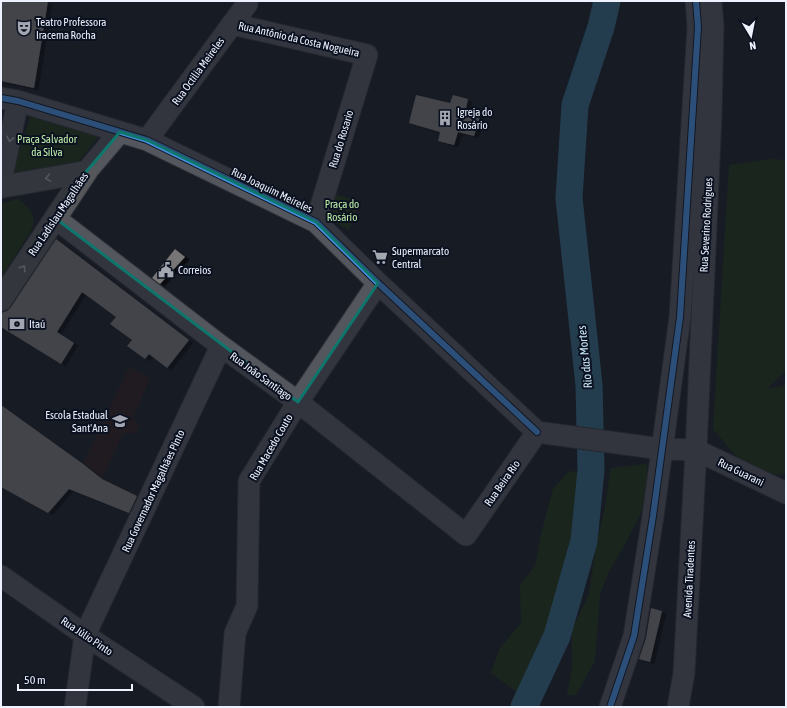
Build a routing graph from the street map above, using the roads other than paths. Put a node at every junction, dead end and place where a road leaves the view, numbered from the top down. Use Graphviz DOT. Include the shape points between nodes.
graph roads {
  1 [pos="246,1"];
  2 [pos="696,1"];
  3 [pos="711,1"];
  4 [pos="232,24"];
  5 [pos="367,55"];
  6 [pos="10,100"];
  7 [pos="120,132"];
  8 [pos="147,140"];
  9 [pos="86,172"];
  10 [pos="1,180"];
  11 [pos="1,187"];
  12 [pos="56,218"];
  13 [pos="316,222"];
  14 [pos="378,283"];
  15 [pos="1,300"];
  16 [pos="220,346"];
  17 [pos="298,402"];
  18 [pos="537,432"];
  19 [pos="662,449"];
  20 [pos="696,450"];
  21 [pos="786,493"];
  22 [pos="466,535"];
  23 [pos="1,576"];
  24 [pos="85,635"];
  25 [pos="75,707"];
  26 [pos="194,707"];
  27 [pos="229,707"];
  28 [pos="610,707"];
  29 [pos="678,707"];
  1 -- 4 [label="street, Rua Octilia Meireles" via="247,4"];
  2 -- 19 [label="street" via="698,27 680,317"];
  3 -- 20 [label="street, Rua Severino Rodrigues" via="711,116"];
  4 -- 5 [label="street, Rua Antônio da Costa Nogueira"];
  4 -- 8 [label="street, Rua Octilia Meireles"];
  5 -- 13 [label="street, Rua do Rosario"];
  6 -- 7 [label="street, Rua Joaquim Meireles"];
  6 -- 10 [label="street, one-way"];
  7 -- 8 [label="street, Rua Joaquim Meireles"];
  7 -- 9 [label="street, Rua Ladislau Magalhães"];
  8 -- 13 [label="street, Rua Joaquim Meireles"];
  9 -- 11 [label="main road, one-way"];
  9 -- 12 [label="main road, Rua Ladislau Magalhães"];
  15 -- 12 [label="main road, Rua Ladislau Magalhães, one-way"];
  12 -- 16 [label="street, Rua João Santiago"];
  13 -- 14 [label="street, Rua Joaquim Meireles"];
  14 -- 17 [label="street, Rua Macedo Couto"];
  14 -- 18 [label="street, Rua Joaquim Meireles"];
  16 -- 17 [label="street, Rua João Santiago"];
  16 -- 24 [label="street, Rua Governador Magalhães Pinto"];
  17 -- 22 [label="street, Rua João Santiago"];
  17 -- 27 [label="street, Rua Macedo Couto" via="250,481 247,606 235,633"];
  18 -- 19 [label="street"];
  18 -- 22 [label="street, Rua Beira Rio"];
  19 -- 20 [label="street"];
  19 -- 28 [label="street" via="634,636"];
  20 -- 21 [label="street, Rua Guarani"];
  20 -- 29 [label="street, Avenida Tiradentes" via="684,673"];
  23 -- 24 [label="street, Rua Júlio Pinto"];
  24 -- 25 [label="street, Rua Governador Magalhães Pinto"];
  24 -- 26 [label="street, Rua Júlio Pinto"];
}
